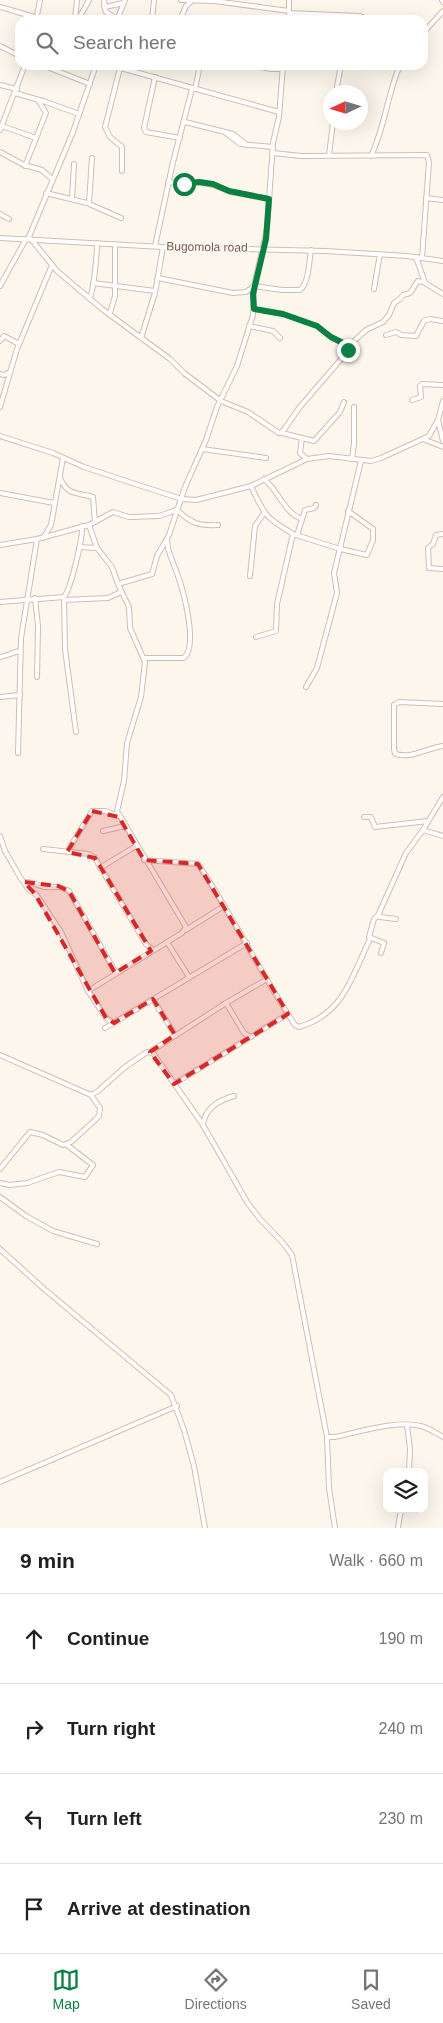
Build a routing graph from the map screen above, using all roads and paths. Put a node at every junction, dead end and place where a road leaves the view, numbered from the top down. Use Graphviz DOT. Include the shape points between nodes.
graph roads {
  1 [pos="40,0"];
  2 [pos="77,0"];
  3 [pos="89,0"];
  4 [pos="104,0"];
  5 [pos="154,0"];
  6 [pos="181,0"];
  7 [pos="289,0"];
  8 [pos="124,1"];
  9 [pos="192,1"];
  10 [pos="104,6"];
  11 [pos="0,7"];
  12 [pos="443,11"];
  13 [pos="289,12"];
  14 [pos="25,15"];
  15 [pos="38,15"];
  16 [pos="76,15"];
  17 [pos="79,15"];
  18 [pos="111,15"];
  19 [pos="119,15"];
  20 [pos="152,15"];
  21 [pos="182,15"];
  22 [pos="342,15"];
  23 [pos="428,28"];
  24 [pos="0,46"];
  25 [pos="15,54"];
  26 [pos="23,70"];
  27 [pos="55,70"];
  28 [pos="94,70"];
  29 [pos="120,70"];
  30 [pos="128,70"];
  31 [pos="200,70"];
  32 [pos="282,70"];
  33 [pos="340,70"];
  34 [pos="398,70"];
  35 [pos="155,77"];
  36 [pos="90,84"];
  37 [pos="0,85"];
  38 [pos="337,85"];
  39 [pos="194,89"];
  40 [pos="16,91"];
  41 [pos="38,100"];
  42 [pos="279,112"];
  43 [pos="79,114"];
  44 [pos="184,122"];
  45 [pos="1,128"];
  46 [pos="332,130"];
  47 [pos="36,138"];
  48 [pos="180,138"];
  49 [pos="273,147"];
  50 [pos="0,152"];
  51 [pos="273,153"];
  52 [pos="329,155"];
  53 [pos="371,156"];
  54 [pos="92,158"];
  55 [pos="74,164"];
  56 [pos="25,166"];
  57 [pos="122,171"];
  58 [pos="52,179"];
  59 [pos="168,182"];
  60 [pos="46,193"];
  61 [pos="426,198"];
  62 [pos="72,199"];
  63 [pos="269,199"];
  64 [pos="443,200"];
  65 [pos="89,203"];
  66 [pos="0,214"];
  67 [pos="121,218"];
  68 [pos="9,219"];
  69 [pos="0,238"];
  70 [pos="28,239"];
  71 [pos="97,243"];
  72 [pos="115,244"];
  73 [pos="155,246"];
  74 [pos="163,247"];
  75 [pos="264,248"];
  76 [pos="311,250"];
  77 [pos="380,254"];
  78 [pos="416,256"];
  79 [pos="422,258"];
  80 [pos="443,261"];
  81 [pos="52,265"];
  82 [pos="158,278"];
  83 [pos="424,282"];
  84 [pos="93,283"];
  85 [pos="115,285"];
  86 [pos="0,286"];
  87 [pos="254,286"];
  88 [pos="374,289"];
  89 [pos="155,291"];
  90 [pos="443,294"];
  91 [pos="90,297"];
  92 [pos="254,309"];
  93 [pos="110,313"];
  94 [pos="443,321"];
  95 [pos="249,326"];
  96 [pos="386,335"];
  97 [pos="141,338"];
  98 [pos="280,338"];
  99 [pos="0,341"];
  100 [pos="20,344"];
  101 [pos="349,346"];
  102 [pos="10,372"];
  103 [pos="0,374"];
  104 [pos="443,385"];
  105 [pos="412,400"];
  106 [pos="221,401"];
  107 [pos="443,401"];
  108 [pos="344,402"];
  109 [pos="0,407"];
  110 [pos="354,407"];
  111 [pos="438,420"];
  112 [pos="282,433"];
  113 [pos="0,436"];
  114 [pos="302,438"];
  115 [pos="423,439"];
  116 [pos="443,441"];
  117 [pos="443,447"];
  118 [pos="202,449"];
  119 [pos="63,458"];
  120 [pos="266,458"];
  121 [pos="307,459"];
  122 [pos="352,459"];
  123 [pos="361,461"];
  124 [pos="60,478"];
  125 [pos="264,479"];
  126 [pos="251,486"];
  127 [pos="0,493"];
  128 [pos="182,499"];
  129 [pos="54,503"];
  130 [pos="316,505"];
  131 [pos="177,510"];
  132 [pos="348,511"];
  133 [pos="264,513"];
  134 [pos="302,519"];
  135 [pos="95,522"];
  136 [pos="89,525"];
  137 [pos="218,525"];
  138 [pos="82,526"];
  139 [pos="295,534"];
  140 [pos="443,534"];
  141 [pos="43,538"];
  142 [pos="37,539"];
  143 [pos="167,539"];
  144 [pos="0,545"];
  145 [pos="79,548"];
  146 [pos="97,548"];
  147 [pos="340,548"];
  148 [pos="443,569"];
  149 [pos="250,576"];
  150 [pos="118,584"];
  151 [pos="121,592"];
  152 [pos="35,598"];
  153 [pos="64,598"];
  154 [pos="28,599"];
  155 [pos="0,602"];
  156 [pos="256,637"];
  157 [pos="20,651"];
  158 [pos="0,657"];
  159 [pos="144,658"];
  160 [pos="37,677"];
  161 [pos="306,687"];
  162 [pos="20,695"];
  163 [pos="0,697"];
  164 [pos="443,704"];
  165 [pos="76,732"];
  166 [pos="443,746"];
  167 [pos="18,753"];
  168 [pos="443,797"];
  169 [pos="119,817"];
  170 [pos="364,817"];
  171 [pos="428,821"];
  172 [pos="125,826"];
  173 [pos="423,830"];
  174 [pos="103,831"];
  175 [pos="0,836"];
  176 [pos="443,836"];
  177 [pos="136,846"];
  178 [pos="44,849"];
  179 [pos="67,852"];
  180 [pos="7,855"];
  181 [pos="0,857"];
  182 [pos="144,860"];
  183 [pos="100,868"];
  184 [pos="24,882"];
  185 [pos="224,906"];
  186 [pos="378,914"];
  187 [pos="396,919"];
  188 [pos="186,930"];
  189 [pos="370,939"];
  190 [pos="167,942"];
  191 [pos="247,943"];
  192 [pos="153,950"];
  193 [pos="381,953"];
  194 [pos="116,973"];
  195 [pos="189,977"];
  196 [pos="267,979"];
  197 [pos="88,991"];
  198 [pos="153,999"];
  199 [pos="226,1003"];
  200 [pos="288,1014"];
  201 [pos="114,1023"];
  202 [pos="105,1028"];
  203 [pos="176,1035"];
  204 [pos="250,1037"];
  205 [pos="150,1052"];
  206 [pos="0,1055"];
  207 [pos="174,1084"];
  208 [pos="91,1095"];
  209 [pos="234,1096"];
  210 [pos="202,1125"];
  211 [pos="67,1145"];
  212 [pos="0,1169"];
  213 [pos="0,1183"];
  214 [pos="0,1197"];
  215 [pos="97,1244"];
  216 [pos="0,1249"];
  217 [pos="177,1406"];
  218 [pos="407,1425"];
  219 [pos="443,1436"];
  220 [pos="327,1437"];
  221 [pos="409,1468"];
  222 [pos="0,1482"];
  223 [pos="400,1513"];
  224 [pos="205,1528"];
  225 [pos="335,1528"];
  226 [pos="398,1528"];
  1 -- 15 [label="street"];
  2 -- 16 [label="street"];
  3 -- 17 [label="street"];
  4 -- 10 [label="street"];
  5 -- 20 [label="street"];
  6 -- 9 [label="street"];
  7 -- 13 [label="street"];
  8 -- 10 [label="street"];
  8 -- 19 [label="street"];
  9 -- 13 [label="street"];
  9 -- 21 [label="street"];
  10 -- 18 [label="street"];
  11 -- 14 [label="street"];
  12 -- 23 [label="street"];
  13 -- 22 [label="street"];
  24 -- 25 [label="street"];
  26 -- 40 [label="street"];
  27 -- 36 [label="street"];
  28 -- 36 [label="street"];
  29 -- 57 [label="street" via="105,128 122,147"];
  30 -- 35 [label="street"];
  31 -- 39 [label="street"];
  32 -- 42 [label="street"];
  33 -- 38 [label="street"];
  34 -- 53 [label="street"];
  35 -- 39 [label="street"];
  35 -- 48 [label="street" via="144,128 146,132"];
  36 -- 43 [label="street"];
  37 -- 40 [label="street"];
  39 -- 42 [label="street"];
  39 -- 44 [label="street"];
  40 -- 41 [label="street"];
  40 -- 45 [label="street"];
  41 -- 43 [label="street"];
  41 -- 47 [label="street" via="46,113"];
  42 -- 49 [label="street"];
  43 -- 58 [label="street"];
  44 -- 48 [label="street"];
  44 -- 49 [label="street" via="226,133 240,144"];
  45 -- 47 [label="street"];
  46 -- 52 [label="street"];
  47 -- 56 [label="street"];
  48 -- 59 [label="street"];
  49 -- 51 [label="street"];
  50 -- 56 [label="street"];
  51 -- 52 [label="street"];
  51 -- 63 [label="street"];
  52 -- 53 [label="street"];
  53 -- 61 [label="street" via="428,155"];
  54 -- 65 [label="street"];
  55 -- 62 [label="street"];
  56 -- 58 [label="street" via="42,170"];
  58 -- 60 [label="street"];
  59 -- 63 [label="street" via="213,184 229,191"];
  59 -- 73 [label="street"];
  60 -- 62 [label="street"];
  60 -- 70 [label="street"];
  61 -- 64 [label="street"];
  61 -- 79 [label="street"];
  62 -- 65 [label="street"];
  63 -- 75 [label="street"];
  65 -- 67 [label="street"];
  66 -- 68 [label="street"];
  69 -- 70 [label="street, Bugomola road"];
  70 -- 71 [label="street, Bugomola road"];
  70 -- 81 [label="street"];
  70 -- 86 [label="street"];
  71 -- 72 [label="street, Bugomola road"];
  71 -- 84 [label="street"];
  72 -- 73 [label="street, Bugomola road"];
  72 -- 85 [label="street"];
  73 -- 74 [label="street, Bugomola road"];
  74 -- 75 [label="street, Bugomola road"];
  74 -- 82 [label="street"];
  75 -- 76 [label="street, Bugomola road"];
  75 -- 87 [label="street"];
  76 -- 77 [label="street, Bugomola road"];
  76 -- 87 [label="street" via="302,289"];
  77 -- 78 [label="street, Bugomola road"];
  77 -- 88 [label="street"];
  78 -- 79 [label="street, Bugomola road"];
  78 -- 83 [label="street"];
  79 -- 80 [label="street, Bugomola road"];
  81 -- 91 [label="street"];
  81 -- 100 [label="street"];
  82 -- 87 [label="street" via="234,292 246,292"];
  82 -- 89 [label="street"];
  83 -- 90 [label="street"];
  83 -- 101 [label="street" via="418,281 410,293 394,303 383,322 366,330"];
  84 -- 85 [label="street"];
  84 -- 91 [label="street"];
  85 -- 89 [label="street"];
  85 -- 93 [label="street"];
  87 -- 92 [label="street"];
  89 -- 97 [label="street"];
  91 -- 93 [label="street"];
  92 -- 95 [label="street"];
  92 -- 101 [label="street" via="283,314 317,326"];
  93 -- 97 [label="street"];
  94 -- 96 [label="street" via="424,321 416,336 396,332"];
  95 -- 98 [label="street" via="273,330"];
  95 -- 106 [label="street" via="237,366"];
  97 -- 106 [label="street"];
  99 -- 100 [label="street" via="4,336"];
  100 -- 102 [label="street"];
  101 -- 112 [label="street"];
  102 -- 103 [label="street"];
  102 -- 109 [label="street"];
  104 -- 105 [label="street" via="422,384 420,397"];
  106 -- 112 [label="street" via="248,412"];
  106 -- 118 [label="street"];
  107 -- 111 [label="street"];
  108 -- 114 [label="street" via="340,412 314,441"];
  110 -- 122 [label="street"];
  111 -- 115 [label="street"];
  111 -- 116 [label="street"];
  112 -- 114 [label="street"];
  113 -- 119 [label="street"];
  114 -- 121 [label="street" via="300,453"];
  115 -- 117 [label="street"];
  115 -- 123 [label="street" via="381,458"];
  118 -- 120 [label="street"];
  118 -- 128 [label="street"];
  119 -- 124 [label="street"];
  119 -- 128 [label="street"];
  121 -- 122 [label="street" via="329,456"];
  121 -- 125 [label="street"];
  122 -- 123 [label="street"];
  123 -- 132 [label="street"];
  124 -- 129 [label="street"];
  124 -- 135 [label="street" via="67,490 93,497"];
  125 -- 126 [label="street"];
  125 -- 134 [label="street" via="272,485 292,516"];
  126 -- 128 [label="street" via="206,499"];
  126 -- 133 [label="street"];
  127 -- 129 [label="street"];
  128 -- 131 [label="street"];
  129 -- 141 [label="street" via="50,526"];
  130 -- 134 [label="street" via="305,510"];
  131 -- 135 [label="street" via="159,516 129,516 113,512"];
  131 -- 137 [label="street" via="189,521 204,526"];
  131 -- 143 [label="street"];
  132 -- 147 [label="street"];
  132 -- 147 [label="street" via="373,529 373,540 367,555"];
  133 -- 139 [label="street"];
  133 -- 149 [label="street" via="256,526"];
  134 -- 139 [label="street"];
  135 -- 136 [label="street"];
  136 -- 138 [label="street"];
  136 -- 146 [label="street"];
  138 -- 141 [label="street"];
  138 -- 145 [label="street"];
  139 -- 147 [label="street"];
  139 -- 156 [label="street" via="277,604 277,631"];
  140 -- 148 [label="street" via="436,536 428,548 428,564 429,568"];
  141 -- 142 [label="street"];
  142 -- 144 [label="street"];
  142 -- 154 [label="street"];
  143 -- 150 [label="street" via="151,575"];
  143 -- 159 [label="street" via="189,624 189,648 184,658"];
  145 -- 146 [label="street"];
  145 -- 153 [label="street"];
  146 -- 150 [label="street" via="110,564"];
  147 -- 161 [label="street" via="334,576 337,593 317,668"];
  150 -- 151 [label="street"];
  151 -- 153 [label="street" via="110,598"];
  151 -- 159 [label="street" via="130,610 131,629"];
  152 -- 153 [label="street"];
  152 -- 154 [label="street"];
  152 -- 160 [label="street"];
  153 -- 165 [label="street" via="65,648"];
  154 -- 155 [label="street"];
  154 -- 157 [label="street"];
  157 -- 158 [label="street"];
  157 -- 162 [label="street"];
  159 -- 169 [label="street" via="142,696 127,743 124,780 117,809"];
  162 -- 163 [label="street"];
  162 -- 167 [label="street"];
  164 -- 166 [label="street" via="399,702 394,705 393,716 396,754 416,754"];
  168 -- 171 [label="street"];
  169 -- 172 [label="street"];
  169 -- 179 [label="street" via="106,811 92,811"];
  170 -- 171 [label="street" via="371,817 374,827"];
  171 -- 173 [label="street"];
  172 -- 174 [label="street"];
  172 -- 177 [label="street"];
  173 -- 176 [label="street"];
  173 -- 186 [label="street" via="406,853"];
  175 -- 180 [label="street"];
  177 -- 182 [label="street"];
  177 -- 183 [label="street"];
  178 -- 179 [label="street"];
  179 -- 183 [label="street" via="92,856"];
  180 -- 181 [label="street"];
  180 -- 184 [label="street"];
  182 -- 185 [label="street" via="197,863"];
  182 -- 188 [label="street"];
  183 -- 192 [label="street" via="146,944"];
  184 -- 194 [label="street" via="58,886 69,892"];
  184 -- 197 [label="street" via="57,926"];
  185 -- 188 [label="street"];
  185 -- 191 [label="street"];
  186 -- 187 [label="street"];
  186 -- 189 [label="street"];
  188 -- 190 [label="street"];
  189 -- 193 [label="street" via="384,943"];
  189 -- 200 [label="street" via="347,990 334,1007 300,1026 295,1025"];
  190 -- 192 [label="street"];
  190 -- 195 [label="street"];
  191 -- 195 [label="street"];
  191 -- 196 [label="street"];
  192 -- 194 [label="street"];
  194 -- 197 [label="street"];
  195 -- 198 [label="street"];
  196 -- 199 [label="street"];
  196 -- 200 [label="street"];
  197 -- 201 [label="street" via="106,1018"];
  198 -- 201 [label="street"];
  198 -- 203 [label="street"];
  199 -- 203 [label="street"];
  199 -- 204 [label="street" via="244,1033"];
  200 -- 204 [label="street"];
  201 -- 202 [label="street"];
  203 -- 205 [label="street"];
  204 -- 207 [label="street"];
  205 -- 207 [label="street"];
  205 -- 208 [label="street" via="134,1060"];
  206 -- 208 [label="street"];
  207 -- 210 [label="street"];
  208 -- 211 [label="street" via="99,1104 99,1116"];
  209 -- 210 [label="street" via="207,1111"];
  210 -- 220 [label="street" via="247,1202 292,1255"];
  211 -- 212 [label="street" via="30,1132"];
  211 -- 213 [label="street" via="92,1165 85,1177 59,1172 27,1183"];
  214 -- 215 [label="street" via="53,1231"];
  216 -- 217 [label="street" via="166,1389"];
  217 -- 222 [label="street"];
  217 -- 224 [label="street" via="194,1466"];
  218 -- 219 [label="street" via="421,1426"];
  218 -- 220 [label="street"];
  218 -- 221 [label="street"];
  220 -- 225 [label="street"];
  223 -- 226 [label="street"];
}
